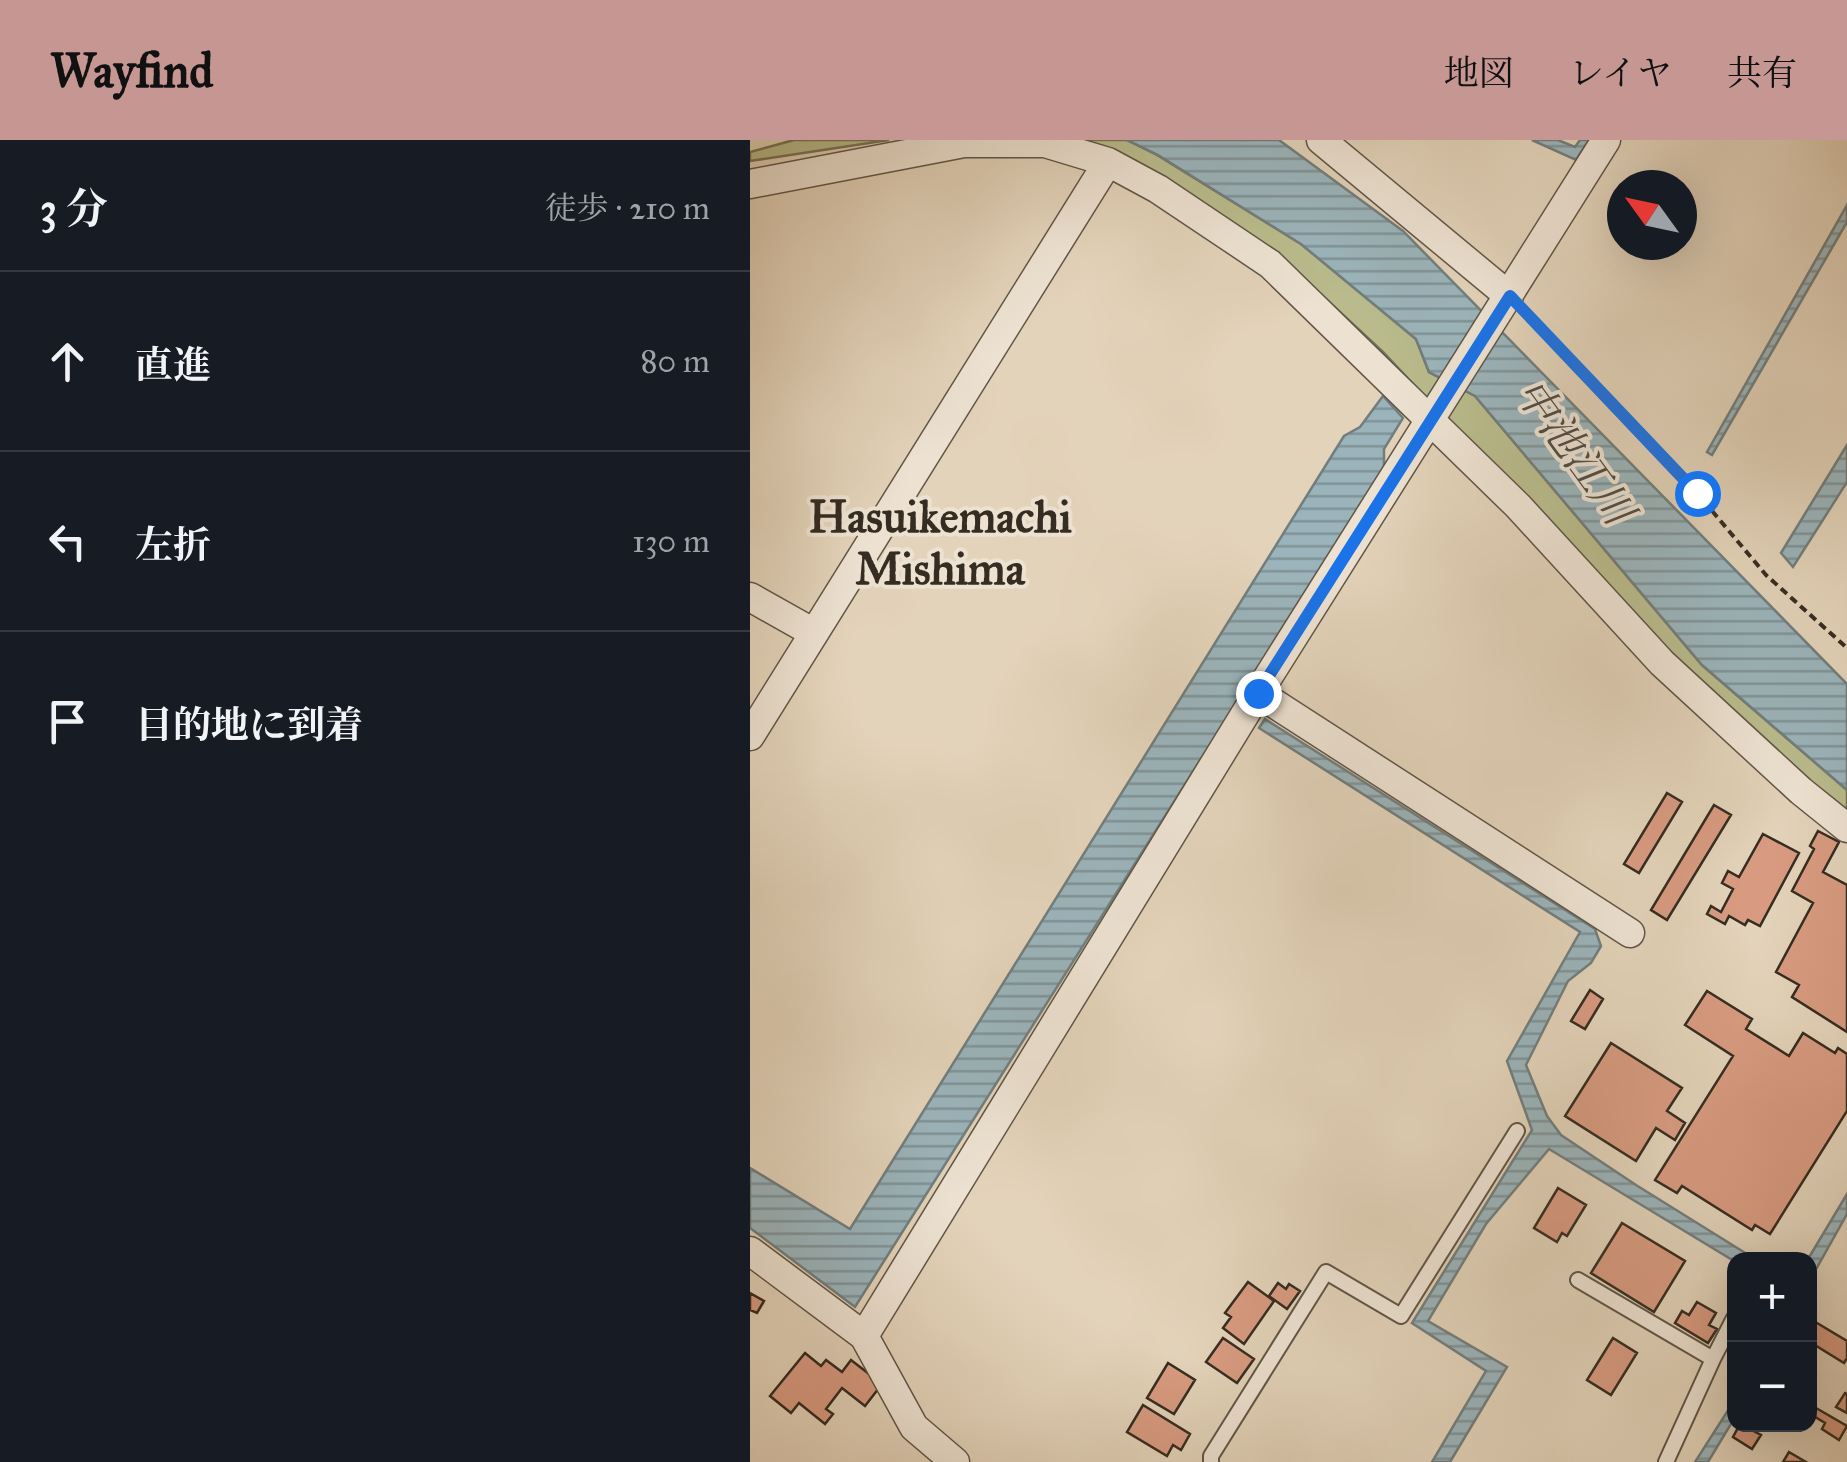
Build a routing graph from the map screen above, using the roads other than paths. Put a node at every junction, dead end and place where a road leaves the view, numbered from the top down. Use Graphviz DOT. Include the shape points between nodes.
graph roads {
  1 [pos="1320,140"];
  2 [pos="1606,140"];
  3 [pos="1108,162"];
  4 [pos="750,184"];
  5 [pos="1506,300"];
  6 [pos="1434,414"];
  7 [pos="750,597"];
  8 [pos="814,634"];
  9 [pos="1258,693"];
  10 [pos="750,736"];
  11 [pos="1847,828"];
  12 [pos="1630,932"];
  13 [pos="1517,1131"];
  14 [pos="750,1251"];
  15 [pos="1578,1280"];
  16 [pos="1727,1332"];
  17 [pos="864,1336"];
  18 [pos="1713,1359"];
  19 [pos="956,1462"];
  20 [pos="1211,1462"];
  21 [pos="1666,1462"];
  1 -- 5 [label="street"];
  2 -- 5 [label="street"];
  3 -- 4 [label="street" via="1045,142 964,143"];
  3 -- 6 [label="street" via="1270,264"];
  3 -- 8 [label="street"];
  5 -- 6 [label="street"];
  6 -- 9 [label="street"];
  6 -- 11 [label="street" via="1662,663"];
  7 -- 8 [label="street"];
  8 -- 10 [label="street"];
  9 -- 12 [label="street"];
  9 -- 17 [label="street"];
  13 -- 20 [label="lane" via="1400,1316 1326,1272"];
  14 -- 17 [label="street"];
  15 -- 18 [label="lane"];
  16 -- 18 [label="lane"];
  17 -- 19 [label="street" via="914,1427"];
  18 -- 21 [label="lane"];
}
